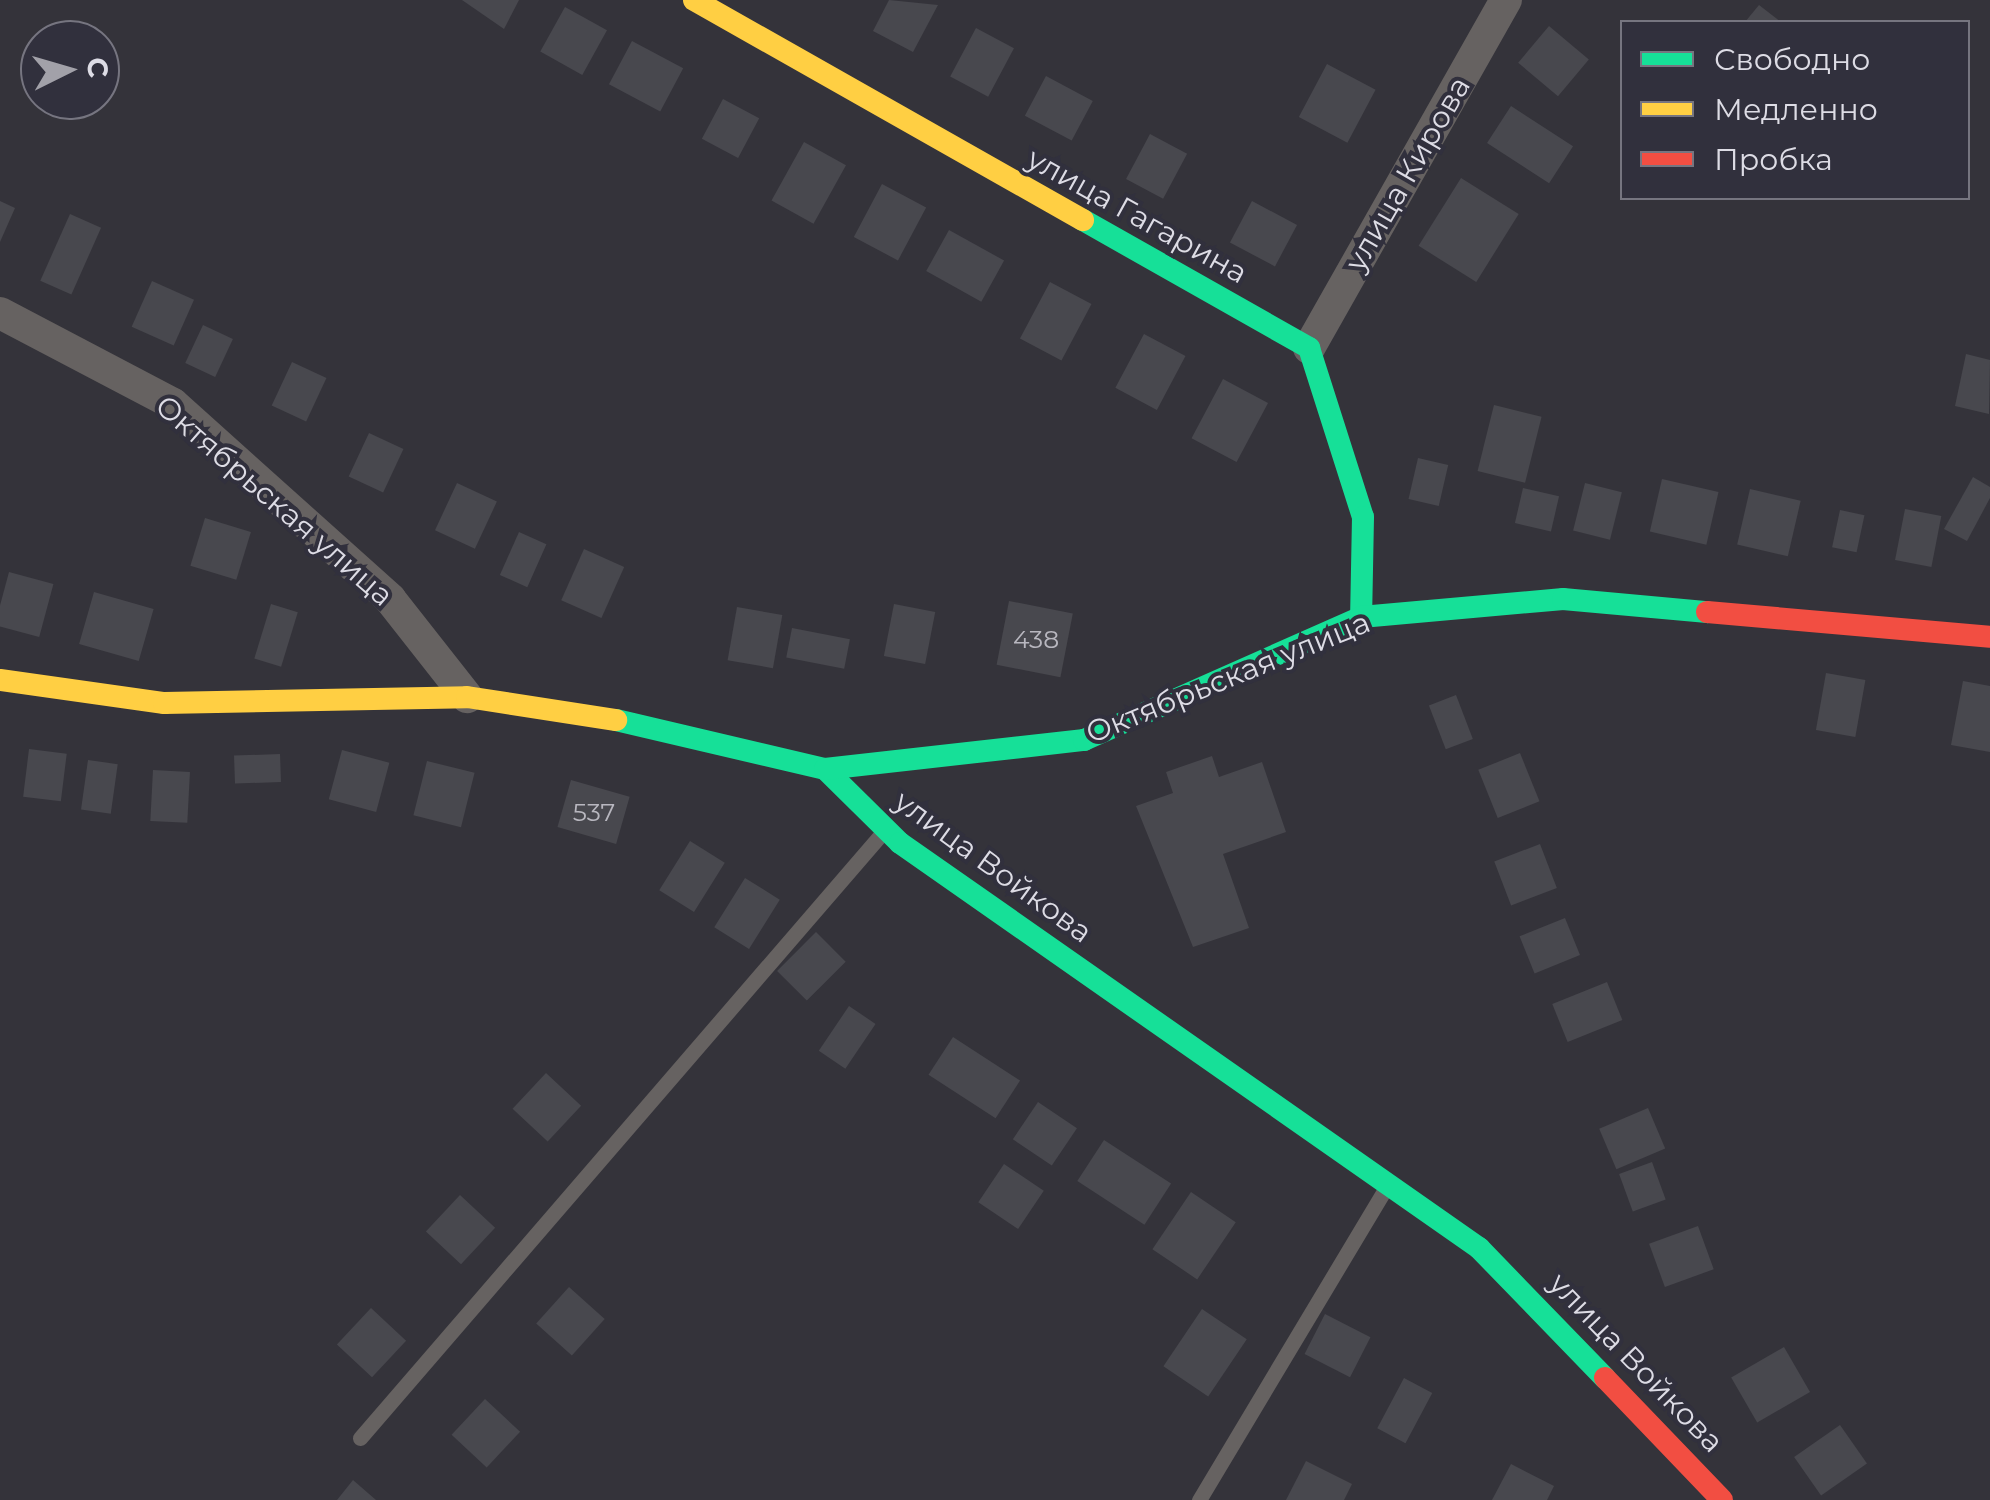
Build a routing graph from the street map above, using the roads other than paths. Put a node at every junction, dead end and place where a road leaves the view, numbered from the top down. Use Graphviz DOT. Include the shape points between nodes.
graph roads {
  1 [pos="694,0"];
  2 [pos="1506,0"];
  3 [pos="0,314"];
  4 [pos="1309,348"];
  5 [pos="1361,618"];
  6 [pos="1990,636"];
  7 [pos="0,680"];
  8 [pos="467,696"];
  9 [pos="825,769"];
  10 [pos="886,829"];
  11 [pos="1388,1184"];
  12 [pos="360,1438"];
  13 [pos="1199,1500"];
  14 [pos="1722,1500"];
  1 -- 4 [label="street, улица Гагарина"];
  2 -- 4 [label="street, улица Кирова"];
  3 -- 8 [label="street, Октябрьская улица" via="173,404 390,599"];
  4 -- 5 [label="street" via="1363,517"];
  5 -- 6 [label="street, Октябрьская улица" via="1563,599"];
  5 -- 9 [label="street, Октябрьская улица" via="1084,740"];
  7 -- 8 [label="street" via="164,702"];
  8 -- 9 [label="street" via="645,724"];
  9 -- 10 [label="street, улица Войкова"];
  10 -- 11 [label="street, улица Войкова"];
  10 -- 12 [label="lane"];
  11 -- 13 [label="lane"];
  11 -- 14 [label="street, улица Войкова" via="1480,1248"];
}
